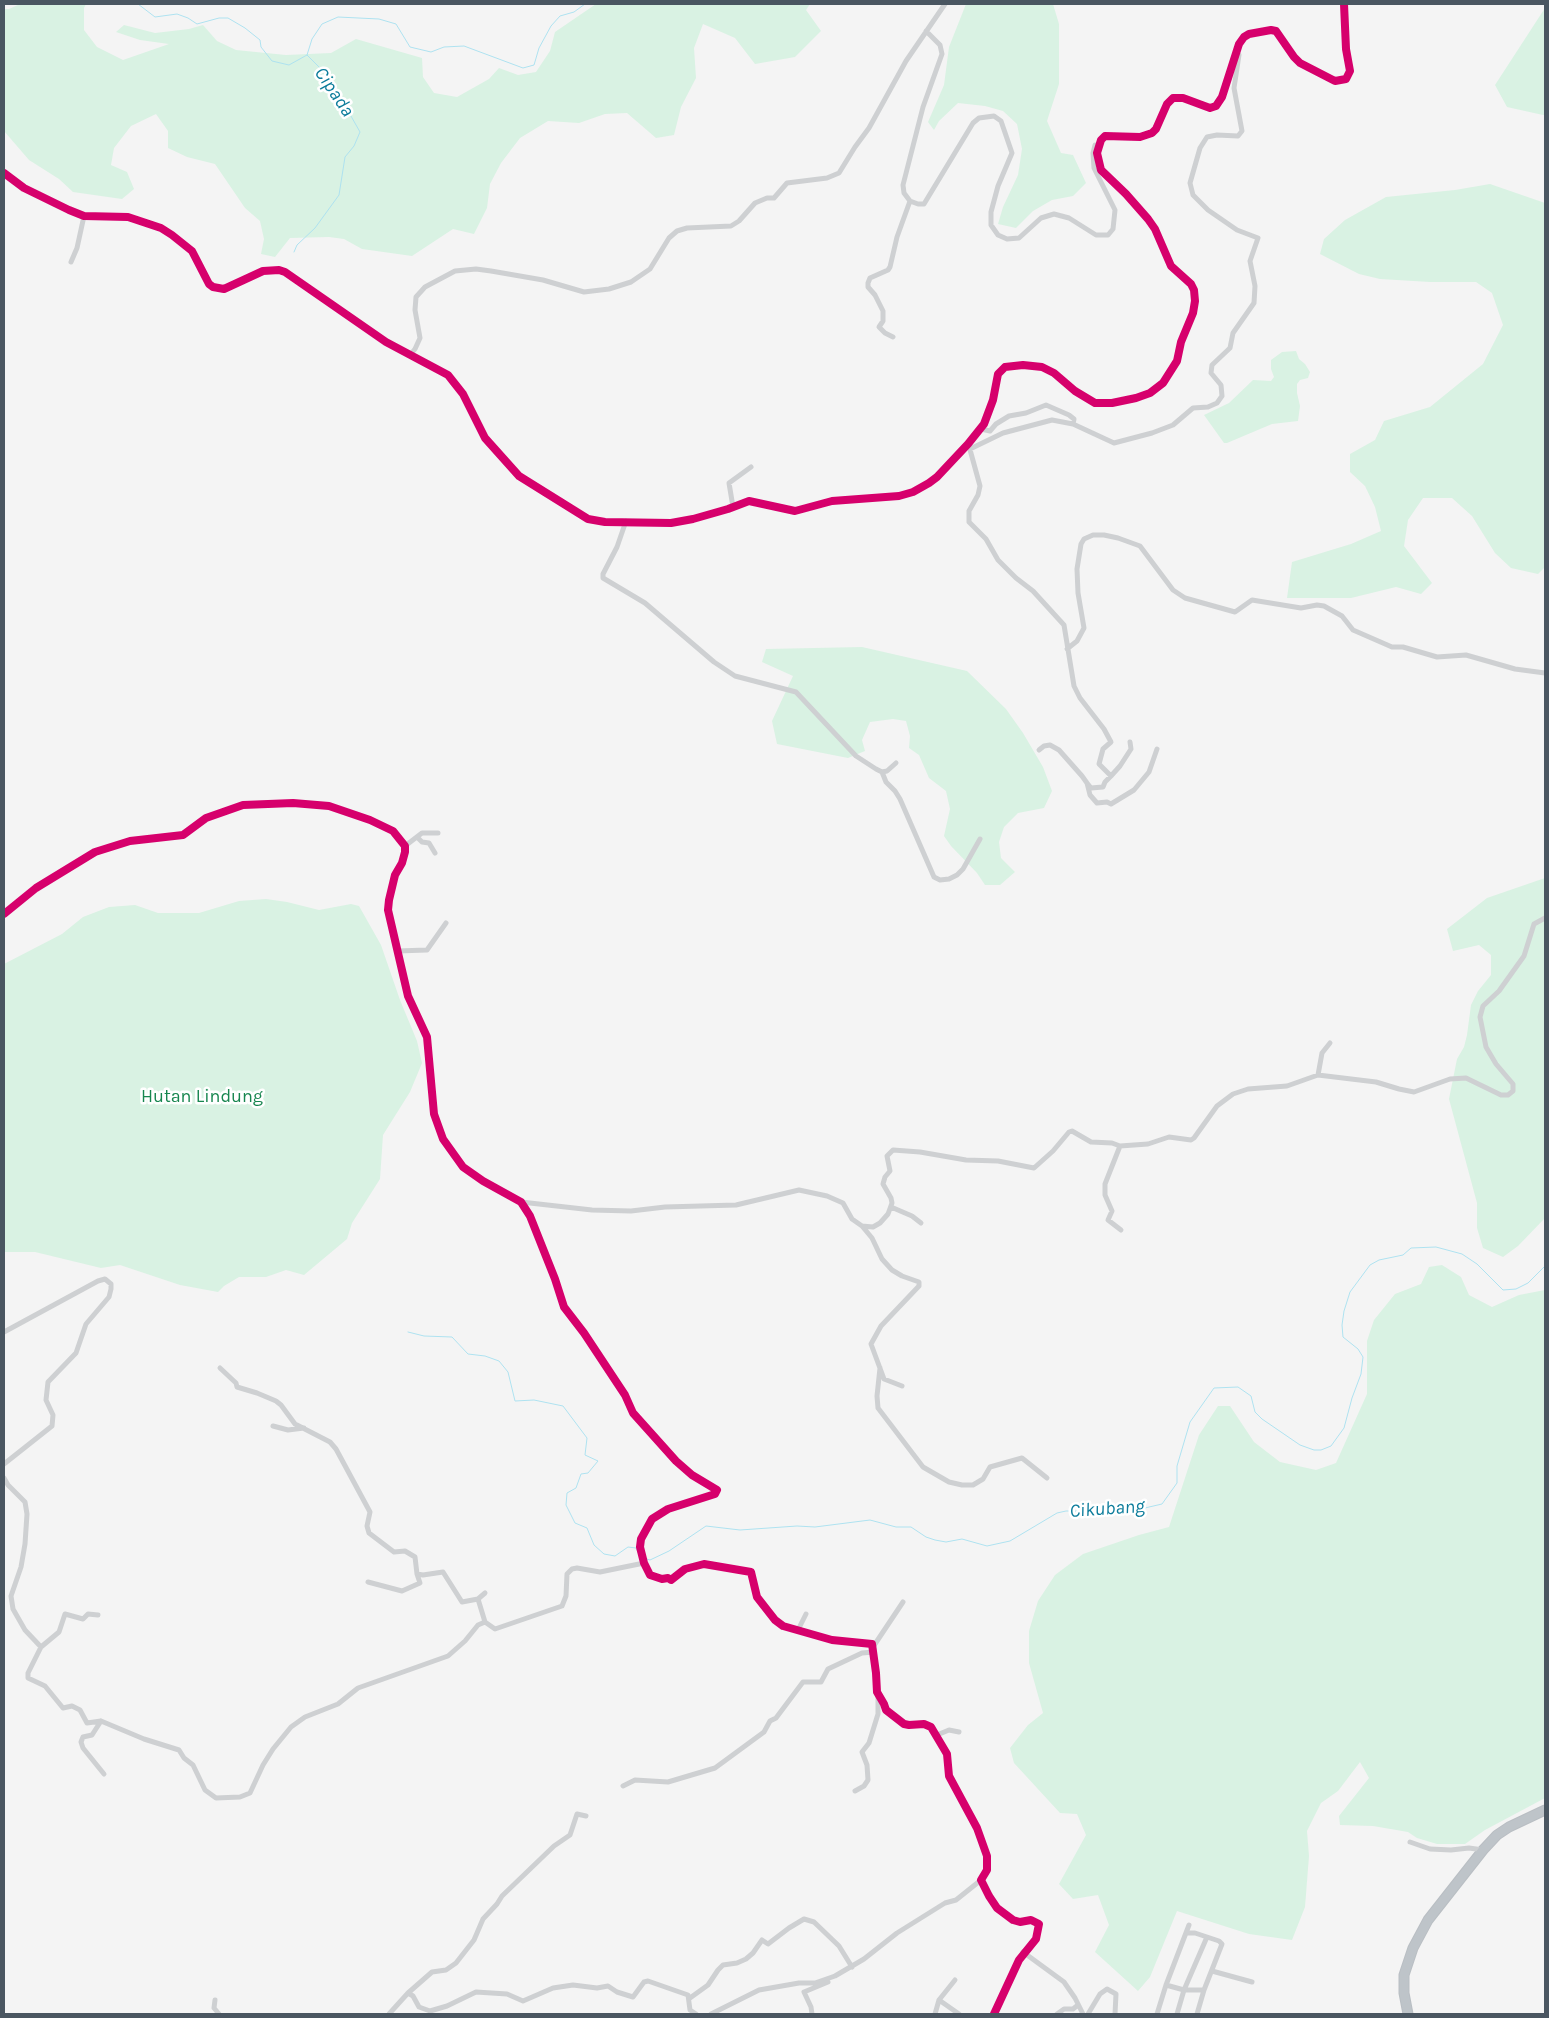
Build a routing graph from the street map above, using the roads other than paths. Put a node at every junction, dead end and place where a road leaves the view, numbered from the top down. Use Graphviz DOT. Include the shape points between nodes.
graph roads {
  1 [pos="944,4"];
  2 [pos="1344,4"];
  3 [pos="926,31"];
  4 [pos="1239,49"];
  5 [pos="1101,140"];
  6 [pos="4,173"];
  7 [pos="910,201"];
  8 [pos="84,216"];
  9 [pos="71,262"];
  10 [pos="893,337"];
  11 [pos="410,355"];
  12 [pos="1073,424"];
  13 [pos="981,429"];
  14 [pos="969,446"];
  15 [pos="751,467"];
  16 [pos="733,508"];
  17 [pos="626,522"];
  18 [pos="1067,649"];
  19 [pos="1545,673"];
  20 [pos="1130,742"];
  21 [pos="1157,749"];
  22 [pos="1039,750"];
  23 [pos="896,763"];
  24 [pos="882,772"];
  25 [pos="1111,776"];
  26 [pos="1087,783"];
  27 [pos="438,833"];
  28 [pos="417,837"];
  29 [pos="980,839"];
  30 [pos="405,846"];
  31 [pos="436,853"];
  32 [pos="4,914"];
  33 [pos="1545,918"];
  34 [pos="446,923"];
  35 [pos="397,951"];
  36 [pos="1330,1044"];
  37 [pos="1318,1075"];
  38 [pos="1120,1146"];
  39 [pos="521,1202"];
  40 [pos="891,1207"];
  41 [pos="921,1223"];
  42 [pos="862,1226"];
  43 [pos="1121,1230"];
  44 [pos="4,1332"];
  45 [pos="220,1368"];
  46 [pos="880,1368"];
  47 [pos="902,1386"];
  48 [pos="274,1426"];
  49 [pos="304,1428"];
  50 [pos="4,1464"];
  51 [pos="4,1478"];
  52 [pos="1047,1478"];
  53 [pos="644,1563"];
  54 [pos="417,1574"];
  55 [pos="368,1582"];
  56 [pos="485,1593"];
  57 [pos="478,1600"];
  58 [pos="903,1602"];
  59 [pos="806,1614"];
  60 [pos="98,1615"];
  61 [pos="485,1622"];
  62 [pos="798,1630"];
  63 [pos="41,1647"];
  64 [pos="873,1650"];
  65 [pos="877,1694"];
  66 [pos="100,1722"];
  67 [pos="959,1732"];
  68 [pos="937,1735"];
  69 [pos="104,1774"];
  70 [pos="623,1786"];
  71 [pos="855,1791"];
  72 [pos="1545,1810"];
  73 [pos="586,1816"];
  74 [pos="1410,1842"];
  75 [pos="1483,1850"];
  76 [pos="981,1880"];
  77 [pos="1189,1925"];
  78 [pos="1186,1933"];
  79 [pos="1207,1938"];
  80 [pos="1023,1952"];
  81 [pos="852,1967"];
  82 [pos="1212,1971"];
  83 [pos="830,1978"];
  84 [pos="955,1980"];
  85 [pos="1252,1982"];
  86 [pos="1166,1985"];
  87 [pos="1184,1990"];
  88 [pos="1204,1990"];
  89 [pos="408,1993"];
  90 [pos="690,1998"];
  91 [pos="214,2000"];
  92 [pos="939,2000"];
  93 [pos="1078,2005"];
  94 [pos="219,2014"];
  95 [pos="389,2014"];
  96 [pos="696,2014"];
  97 [pos="711,2014"];
  98 [pos="812,2014"];
  99 [pos="935,2014"];
  100 [pos="959,2014"];
  101 [pos="994,2014"];
  102 [pos="1057,2014"];
  103 [pos="1082,2014"];
  104 [pos="1088,2014"];
  105 [pos="1115,2014"];
  106 [pos="1157,2014"];
  107 [pos="1177,2014"];
  108 [pos="1197,2014"];
  109 [pos="1408,2014"];
  1 -- 3 [label="street"];
  2 -- 4 [label="street" via="1350,71 1346,80 1335,81 1300,63 1276,31 1247,35"];
  3 -- 7 [label="street" via="940,44 942,51 923,106 903,186"];
  3 -- 11 [label="street" via="839,173 827,178 787,183 774,198 755,203 731,226 677,231 650,269 631,282 609,288 584,292 543,280 491,271 455,271 425,287 416,297 420,338"];
  4 -- 5 [label="street" via="1216,106 1210,108 1173,98 1166,104 1152,133 1140,137 1104,136"];
  4 -- 12 [label="street" via="1234,88 1242,132 1238,136 1207,137 1200,148 1190,183 1193,195 1208,210 1237,230 1258,238 1250,261 1254,303 1233,333 1230,348 1212,365 1211,373 1221,385 1222,396 1208,407 1193,408 1173,424 1114,443"];
  5 -- 7 [label="street" via="1096,143 1092,160 1115,210 1113,229 1108,235 1096,235 1069,218 1054,214 1041,218 1019,238 1007,239 998,235 991,225 992,212 998,186 1012,153 1001,121 994,116 979,118 973,123 926,202 921,205"];
  5 -- 13 [label="street" via="1097,153 1101,170 1156,230 1171,266 1194,287 1194,307 1177,361 1163,383 1152,392 1104,403 1090,401 1042,367 1005,367 998,374 993,400"];
  6 -- 8 [label="street" via="47,201"];
  7 -- 10 [label="street" via="890,267 870,278 868,283 883,311 884,321 880,327"];
  8 -- 9 [label="street"];
  8 -- 11 [label="street" via="128,217 162,228 192,251 209,284 219,289 263,272 285,272"];
  11 -- 17 [label="street" via="448,375 463,394 486,438 519,476 588,519"];
  12 -- 13 [label="street" via="1074,419 1069,415 1046,405 1009,416 990,432"];
  12 -- 14 [label="street" via="1052,420"];
  13 -- 14 [label="street"];
  14 -- 16 [label="street" via="933,480 899,496 832,501 792,511 750,501"];
  14 -- 18 [label="street" via="980,486 969,511 969,522 986,539 998,560 1064,625"];
  15 -- 16 [label="street" via="729,483"];
  16 -- 17 [label="street" via="671,523"];
  17 -- 24 [label="street" via="603,578 645,603 735,676 796,692 856,756"];
  18 -- 19 [label="street" via="1077,641 1084,628 1077,569 1081,544 1093,535 1104,535 1140,546 1173,590 1185,598 1235,612 1252,600 1301,608 1320,605 1342,616 1353,630 1392,647 1437,657 1466,655 1515,669"];
  18 -- 25 [label="street" via="1080,698 1111,742 1103,749 1099,764"];
  20 -- 25 [label="street" via="1131,749"];
  21 -- 26 [label="street" via="1148,772 1134,790 1111,804 1097,803 1090,795"];
  22 -- 26 [label="street" via="1050,745 1059,750"];
  23 -- 24 [label="street"];
  24 -- 29 [label="street" via="900,799 934,877 940,880 957,875"];
  25 -- 26 [label="street" via="1103,787 1091,788"];
  27 -- 28 [label="street" via="422,833"];
  28 -- 30 [label="street"];
  28 -- 31 [label="street" via="429,843"];
  30 -- 32 [label="street" via="388,828 329,806 293,802 243,805 206,818 183,835 130,840 95,852 36,888"];
  30 -- 35 [label="street" via="388,905"];
  33 -- 37 [label="street" via="1534,924 1524,956 1484,1006 1480,1017 1486,1047 1513,1084 1510,1095 1466,1078 1414,1092 1376,1082"];
  34 -- 35 [label="street" via="427,950"];
  35 -- 39 [label="street" via="408,996 427,1037 434,1114 443,1139 462,1167"];
  36 -- 37 [label="street" via="1322,1054"];
  37 -- 38 [label="street" via="1287,1086 1248,1089 1233,1094 1216,1107 1192,1139 1169,1137 1148,1144"];
  38 -- 40 [label="street" via="1091,1142 1070,1131 1034,1168 998,1161 891,1151 887,1158 890,1171 883,1184 892,1200"];
  38 -- 43 [label="street" via="1105,1184 1105,1195 1112,1211 1108,1220"];
  39 -- 42 [label="street" via="631,1211 736,1205 799,1190 843,1203 850,1218"];
  39 -- 53 [label="street" via="530,1216 565,1309 625,1395 633,1413 676,1461 692,1475 717,1489 715,1494 656,1516 642,1535"];
  40 -- 41 [label="street"];
  40 -- 42 [label="street" via="876,1226"];
  42 -- 46 [label="street" via="892,1270 920,1282 881,1326 871,1344"];
  44 -- 50 [label="street" via="98,1281 104,1279 111,1284 109,1296 86,1324 76,1353 48,1382 46,1400 54,1415 52,1426"];
  45 -- 49 [label="street" via="237,1387 281,1404 295,1424"];
  46 -- 47 [label="street" via="884,1379"];
  46 -- 52 [label="street" via="876,1396 878,1408 923,1467 949,1482 967,1485 983,1479 990,1467 1022,1458"];
  48 -- 49 [label="street" via="288,1430"];
  49 -- 54 [label="street" via="336,1449 370,1512 369,1533 394,1552 405,1551 415,1557"];
  51 -- 63 [label="street" via="25,1502 27,1514 25,1544 11,1596 12,1606 25,1630"];
  53 -- 61 [label="street" via="600,1572 572,1569 567,1574 562,1606 495,1629"];
  53 -- 62 [label="street" via="650,1575 671,1580 685,1569 704,1564 751,1572 757,1597 772,1616 783,1626"];
  54 -- 55 [label="street" via="420,1583 402,1591"];
  54 -- 57 [label="street" via="442,1571 462,1602"];
  56 -- 57 [label="street"];
  57 -- 61 [label="street"];
  58 -- 64 [label="street"];
  59 -- 62 [label="street"];
  60 -- 63 [label="street" via="88,1614 83,1619 65,1614 58,1632"];
  61 -- 66 [label="street" via="448,1656 358,1688 338,1704 300,1720 273,1749 250,1793 240,1797 211,1796 193,1765 172,1746"];
  62 -- 64 [label="street" via="832,1640 870,1643"];
  63 -- 66 [label="street" via="28,1678 45,1686 63,1708 72,1706 80,1710 88,1723"];
  64 -- 65 [label="street"];
  64 -- 70 [label="street" via="828,1669 821,1682 803,1682 764,1732 715,1768 668,1782 635,1780"];
  65 -- 68 [label="street" via="886,1710 896,1718 909,1725 927,1724"];
  65 -- 71 [label="street" via="878,1714 870,1743 862,1752 868,1765 868,1780"];
  66 -- 69 [label="street" via="92,1735 83,1737 81,1742"];
  67 -- 68 [label="street" via="949,1730"];
  68 -- 76 [label="street" via="947,1756 949,1776 977,1828 987,1856 987,1870"];
  72 -- 75 [label="highway" via="1509,1827"];
  73 -- 89 [label="street" via="576,1814 570,1835 502,1896 483,1919 474,1940 456,1963 446,1970 432,1972"];
  74 -- 75 [label="street" via="1430,1849"];
  75 -- 109 [label="highway" via="1428,1920 1413,1948 1404,1975"];
  76 -- 80 [label="street" via="997,1908 1013,1920 1038,1923 1036,1939"];
  76 -- 81 [label="street" via="956,1900 945,1903 897,1933"];
  77 -- 78 [label="street"];
  78 -- 79 [label="street"];
  78 -- 86 [label="street"];
  79 -- 82 [label="street" via="1222,1944"];
  79 -- 87 [label="street"];
  80 -- 93 [label="street" via="1064,1982"];
  80 -- 101 [label="street"];
  81 -- 83 [label="street"];
  81 -- 90 [label="street" via="838,1946 814,1922 804,1919 768,1944 762,1940 746,1959 724,1965 708,1985"];
  82 -- 85 [label="street"];
  82 -- 88 [label="street"];
  83 -- 97 [label="street" via="759,1990"];
  83 -- 98 [label="street" via="828,1982 804,1992"];
  84 -- 92 [label="street"];
  86 -- 87 [label="street"];
  86 -- 106 [label="street"];
  87 -- 88 [label="street"];
  87 -- 107 [label="street"];
  88 -- 108 [label="street"];
  89 -- 90 [label="street" via="414,1996 419,2007 430,2011 476,1992 507,1994 522,2001 553,1988 573,1985 608,1986 633,1997 646,1981"];
  89 -- 95 [label="street"];
  90 -- 96 [label="street" via="690,2010"];
  91 -- 94 [label="street" via="214,2008"];
  92 -- 99 [label="street"];
  92 -- 100 [label="street"];
  93 -- 102 [label="street"];
  93 -- 103 [label="street"];
  104 -- 105 [label="street" via="1100,1994 1107,1990 1116,1994"];
}
